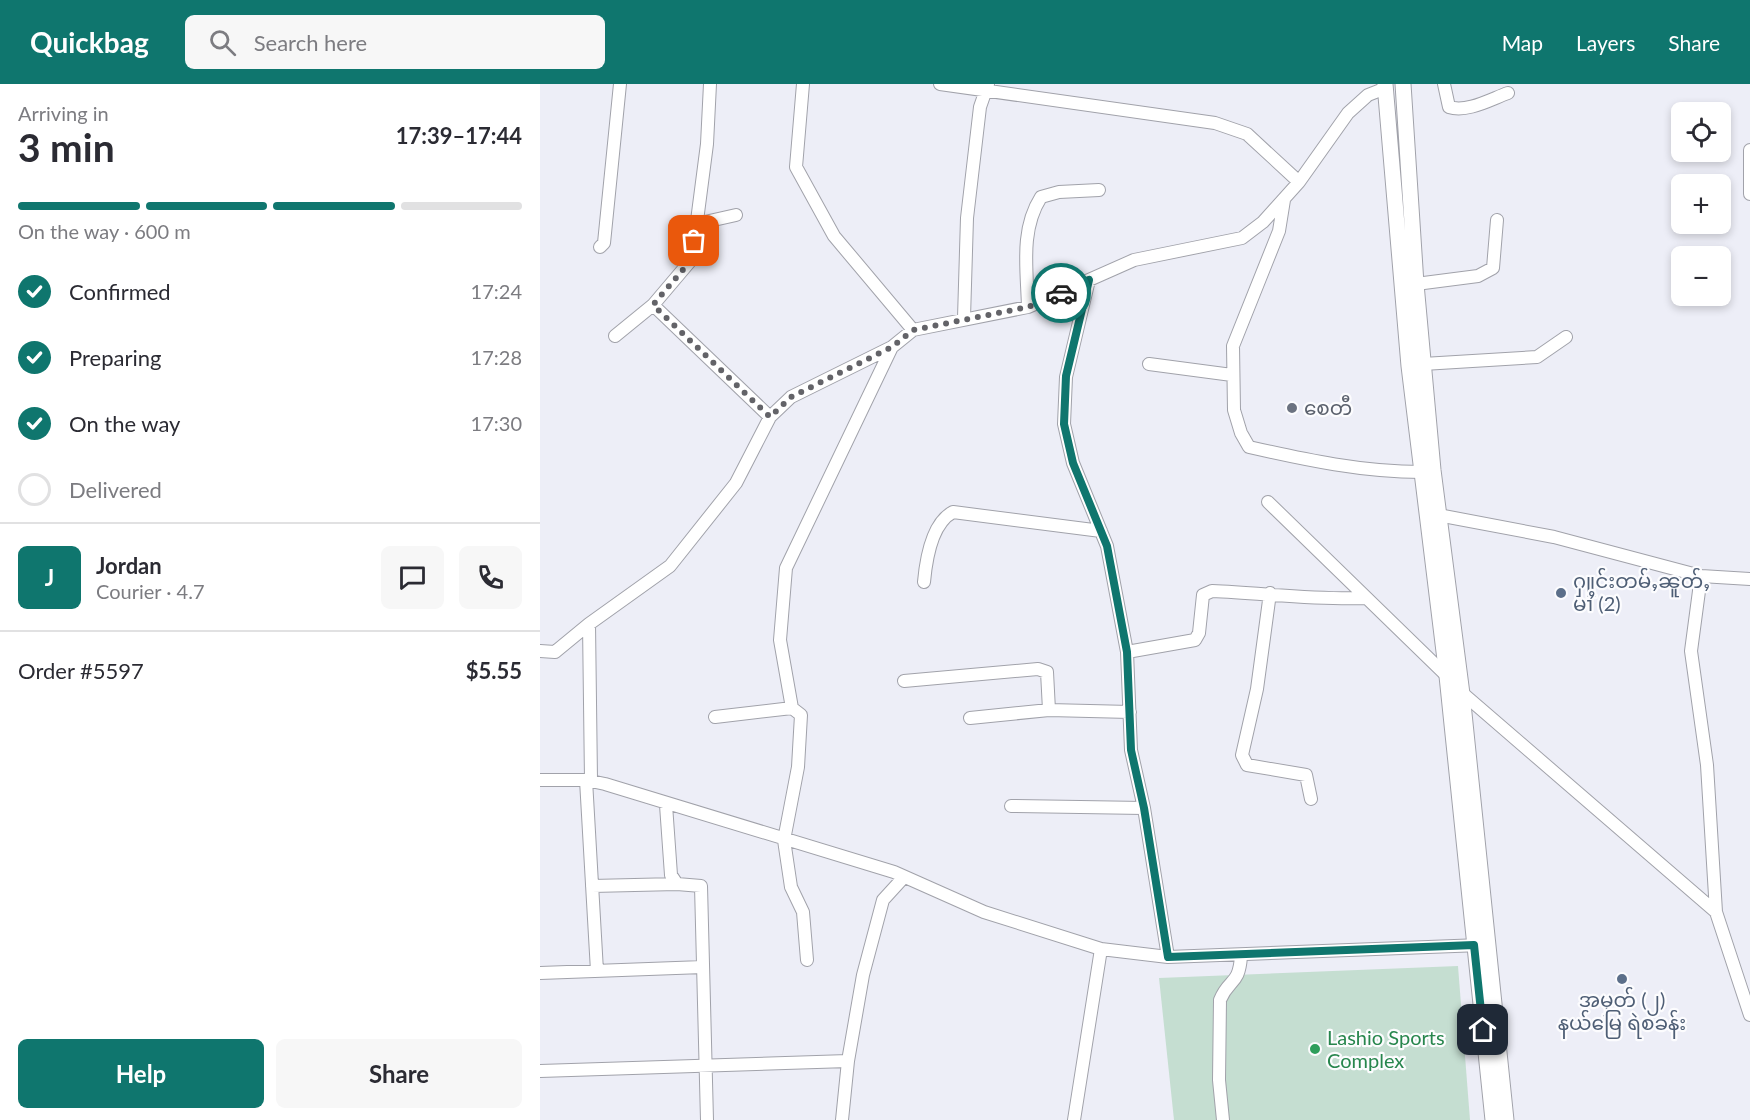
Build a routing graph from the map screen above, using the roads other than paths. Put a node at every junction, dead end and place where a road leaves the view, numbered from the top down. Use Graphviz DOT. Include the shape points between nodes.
graph roads {
  1 [pos="620,84"];
  2 [pos="710,84"];
  3 [pos="803,84"];
  4 [pos="940,84"];
  5 [pos="1403,84"];
  6 [pos="1444,84"];
  7 [pos="964,85"];
  8 [pos="1386,86"];
  9 [pos="986,87"];
  10 [pos="1508,93"];
  11 [pos="1750,150"];
  12 [pos="1299,182"];
  13 [pos="1099,190"];
  14 [pos="1750,194"];
  15 [pos="1284,198"];
  16 [pos="736,215"];
  17 [pos="1497,220"];
  18 [pos="696,224"];
  19 [pos="600,247"];
  20 [pos="1089,280"];
  21 [pos="1416,284"];
  22 [pos="653,305"];
  23 [pos="1028,307"];
  24 [pos="964,318"];
  25 [pos="913,330"];
  26 [pos="615,336"];
  27 [pos="1566,337"];
  28 [pos="892,347"];
  29 [pos="1149,364"];
  30 [pos="1423,364"];
  31 [pos="1232,375"];
  32 [pos="770,417"];
  33 [pos="1422,472"];
  34 [pos="1268,502"];
  35 [pos="1438,515"];
  36 [pos="1101,531"];
  37 [pos="1701,576"];
  38 [pos="1750,579"];
  39 [pos="924,582"];
  40 [pos="1270,593"];
  41 [pos="1365,598"];
  42 [pos="589,624"];
  43 [pos="540,651"];
  44 [pos="1127,652"];
  45 [pos="1448,676"];
  46 [pos="904,681"];
  47 [pos="1462,694"];
  48 [pos="792,708"];
  49 [pos="1049,710"];
  50 [pos="1130,712"];
  51 [pos="715,717"];
  52 [pos="970,718"];
  53 [pos="540,780"];
  54 [pos="588,780"];
  55 [pos="1311,799"];
  56 [pos="666,805"];
  57 [pos="1011,806"];
  58 [pos="1144,808"];
  59 [pos="784,840"];
  60 [pos="904,877"];
  61 [pos="677,884"];
  62 [pos="592,886"];
  63 [pos="1716,912"];
  64 [pos="1480,945"];
  65 [pos="1101,949"];
  66 [pos="1241,956"];
  67 [pos="1168,957"];
  68 [pos="807,960"];
  69 [pos="703,967"];
  70 [pos="597,971"];
  71 [pos="540,973"];
  72 [pos="1750,1015"];
  73 [pos="848,1061"];
  74 [pos="705,1067"];
  75 [pos="540,1071"];
  76 [pos="707,1120"];
  77 [pos="842,1120"];
  78 [pos="1074,1120"];
  79 [pos="1223,1120"];
  80 [pos="1493,1120"];
  81 [pos="1506,1120"];
  1 -- 19 [label="street" via="604,243"];
  2 -- 18 [label="street"];
  3 -- 25 [label="street" via="796,167 834,236"];
  4 -- 7 [label="street"];
  5 -- 21 [label="main road"];
  6 -- 10 [label="street" via="1449,107 1454,109"];
  7 -- 9 [label="street"];
  8 -- 12 [label="street" via="1368,95 1348,113"];
  8 -- 33 [label="main road" via="1409,366"];
  9 -- 12 [label="street" via="1215,123 1247,134"];
  9 -- 24 [label="street" via="980,107 967,218"];
  11 -- 14 [label="street"];
  12 -- 15 [label="street"];
  13 -- 23 [label="street" via="1041,197 1030,214 1026,247"];
  15 -- 20 [label="street" via="1242,238 1134,260"];
  15 -- 31 [label="street" via="1279,231 1233,346"];
  16 -- 18 [label="street"];
  17 -- 21 [label="street" via="1493,268 1478,276"];
  18 -- 22 [label="street" via="692,259"];
  20 -- 23 [label="street"];
  20 -- 36 [label="street" via="1066,376 1064,424 1073,463"];
  21 -- 30 [label="main road"];
  22 -- 26 [label="street"];
  22 -- 32 [label="street"];
  23 -- 24 [label="street"];
  24 -- 25 [label="street"];
  25 -- 28 [label="street"];
  27 -- 30 [label="street" via="1537,357"];
  28 -- 32 [label="street" via="791,397"];
  28 -- 48 [label="street" via="786,568 780,640"];
  29 -- 31 [label="street"];
  30 -- 35 [label="main road"];
  31 -- 33 [label="street" via="1234,410 1249,447 1388,472"];
  32 -- 42 [label="street" via="736,483 670,566"];
  33 -- 45 [label="main road"];
  34 -- 41 [label="street"];
  35 -- 37 [label="street" via="1554,537"];
  35 -- 47 [label="main road"];
  36 -- 39 [label="street" via="953,512 946,515 927,552"];
  36 -- 44 [label="street"];
  37 -- 38 [label="street"];
  37 -- 63 [label="street" via="1691,651 1707,765"];
  40 -- 41 [label="street" via="1321,600"];
  40 -- 44 [label="street" via="1206,592 1199,633 1194,640"];
  40 -- 55 [label="street" via="1257,689 1242,755 1247,765 1306,775"];
  41 -- 45 [label="street"];
  42 -- 43 [label="street" via="555,652"];
  42 -- 54 [label="street"];
  44 -- 50 [label="street"];
  45 -- 47 [label="street"];
  45 -- 64 [label="main road"];
  46 -- 49 [label="street" via="1043,669 1047,672"];
  47 -- 63 [label="street"];
  47 -- 64 [label="main road"];
  48 -- 51 [label="street"];
  48 -- 59 [label="street" via="801,715 800,736"];
  49 -- 50 [label="street"];
  49 -- 52 [label="street"];
  50 -- 58 [label="street" via="1131,750"];
  53 -- 54 [label="street"];
  54 -- 56 [label="street"];
  54 -- 62 [label="street"];
  56 -- 59 [label="street"];
  56 -- 61 [label="street" via="671,875"];
  57 -- 58 [label="street"];
  58 -- 67 [label="street"];
  59 -- 60 [label="street"];
  59 -- 68 [label="street" via="791,887 803,912"];
  60 -- 65 [label="street" via="984,912"];
  60 -- 73 [label="street" via="883,900 863,975"];
  61 -- 62 [label="street"];
  61 -- 69 [label="street" via="701,886"];
  62 -- 70 [label="street"];
  63 -- 72 [label="street"];
  64 -- 66 [label="street"];
  64 -- 80 [label="main road"];
  64 -- 81 [label="main road"];
  65 -- 67 [label="street"];
  65 -- 78 [label="street"];
  66 -- 67 [label="street"];
  66 -- 79 [label="street" via="1238,977 1220,1000"];
  69 -- 70 [label="street"];
  69 -- 74 [label="street"];
  70 -- 71 [label="street"];
  73 -- 74 [label="street"];
  73 -- 77 [label="street"];
  74 -- 75 [label="street"];
  74 -- 76 [label="street"];
}
